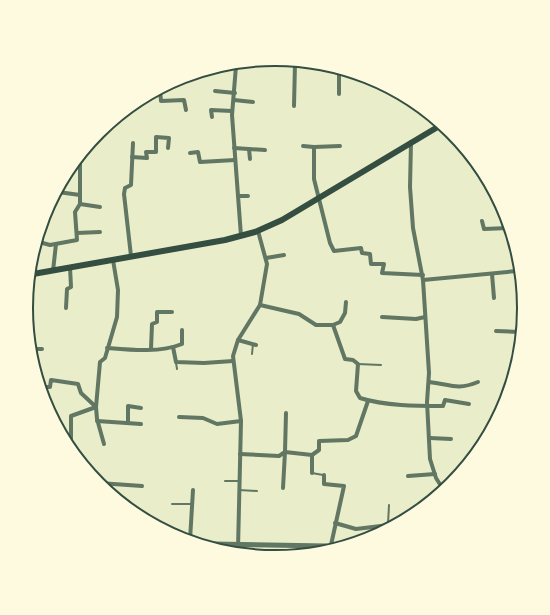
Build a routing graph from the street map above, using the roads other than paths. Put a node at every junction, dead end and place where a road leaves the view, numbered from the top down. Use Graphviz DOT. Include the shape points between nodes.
graph roads {
  1 [pos="295,66"];
  2 [pos="236,69"];
  3 [pos="339,74"];
  4 [pos="215,91"];
  5 [pos="235,93"];
  6 [pos="160,94"];
  7 [pos="339,94"];
  8 [pos="234,100"];
  9 [pos="253,102"];
  10 [pos="294,106"];
  11 [pos="186,110"];
  12 [pos="232,111"];
  13 [pos="212,117"];
  14 [pos="437,127"];
  15 [pos="411,142"];
  16 [pos="133,143"];
  17 [pos="303,146"];
  18 [pos="340,146"];
  19 [pos="314,147"];
  20 [pos="168,148"];
  21 [pos="234,148"];
  22 [pos="250,149"];
  23 [pos="265,150"];
  24 [pos="190,153"];
  25 [pos="132,157"];
  26 [pos="250,159"];
  27 [pos="235,160"];
  28 [pos="79,166"];
  29 [pos="62,193"];
  30 [pos="80,195"];
  31 [pos="238,196"];
  32 [pos="248,196"];
  33 [pos="320,197"];
  34 [pos="80,204"];
  35 [pos="100,207"];
  36 [pos="482,221"];
  37 [pos="503,228"];
  38 [pos="258,231"];
  39 [pos="77,232"];
  40 [pos="100,232"];
  41 [pos="241,236"];
  42 [pos="42,242"];
  43 [pos="56,244"];
  44 [pos="284,255"];
  45 [pos="131,256"];
  46 [pos="266,258"];
  47 [pos="113,260"];
  48 [pos="70,267"];
  49 [pos="53,271"];
  50 [pos="514,271"];
  51 [pos="35,274"];
  52 [pos="492,274"];
  53 [pos="423,277"];
  54 [pos="494,298"];
  55 [pos="346,302"];
  56 [pos="260,305"];
  57 [pos="66,308"];
  58 [pos="172,312"];
  59 [pos="382,317"];
  60 [pos="425,317"];
  61 [pos="333,325"];
  62 [pos="182,330"];
  63 [pos="496,331"];
  64 [pos="515,332"];
  65 [pos="238,340"];
  66 [pos="254,345"];
  67 [pos="107,348"];
  68 [pos="173,348"];
  69 [pos="37,349"];
  70 [pos="42,349"];
  71 [pos="151,349"];
  72 [pos="252,354"];
  73 [pos="233,361"];
  74 [pos="176,362"];
  75 [pos="358,364"];
  76 [pos="381,365"];
  77 [pos="177,370"];
  78 [pos="429,382"];
  79 [pos="478,382"];
  80 [pos="47,387"];
  81 [pos="368,401"];
  82 [pos="469,404"];
  83 [pos="427,406"];
  84 [pos="96,407"];
  85 [pos="141,408"];
  86 [pos="286,413"];
  87 [pos="179,417"];
  88 [pos="97,421"];
  89 [pos="241,421"];
  90 [pos="128,423"];
  91 [pos="141,424"];
  92 [pos="70,436"];
  93 [pos="430,438"];
  94 [pos="451,439"];
  95 [pos="104,444"];
  96 [pos="285,452"];
  97 [pos="240,454"];
  98 [pos="312,455"];
  99 [pos="312,473"];
  100 [pos="435,474"];
  101 [pos="324,475"];
  102 [pos="408,476"];
  103 [pos="239,480"];
  104 [pos="225,481"];
  105 [pos="109,484"];
  106 [pos="440,485"];
  107 [pos="142,486"];
  108 [pos="283,488"];
  109 [pos="194,490"];
  110 [pos="239,490"];
  111 [pos="258,491"];
  112 [pos="172,504"];
  113 [pos="193,504"];
  114 [pos="389,505"];
  115 [pos="388,521"];
  116 [pos="335,523"];
  117 [pos="380,526"];
  118 [pos="190,534"];
  119 [pos="331,543"];
  120 [pos="313,546"];
  121 [pos="238,547"];
  122 [pos="243,547"];
  1 -- 10 [label="street"];
  2 -- 5 [label="street"];
  3 -- 7 [label="street"];
  4 -- 5 [label="street"];
  5 -- 8 [label="street"];
  6 -- 11 [label="street" via="161,100 184,100"];
  8 -- 9 [label="street"];
  8 -- 12 [label="street"];
  12 -- 13 [label="street" via="211,110"];
  12 -- 21 [label="street"];
  14 -- 15 [label="main road"];
  15 -- 33 [label="main road"];
  15 -- 53 [label="street" via="410,187 413,228"];
  16 -- 25 [label="street"];
  17 -- 19 [label="street"];
  18 -- 19 [label="street"];
  19 -- 33 [label="street" via="314,179"];
  20 -- 25 [label="street" via="169,138 156,137 156,152 146,152 147,158"];
  21 -- 22 [label="street"];
  21 -- 27 [label="street"];
  22 -- 23 [label="street"];
  22 -- 26 [label="street"];
  24 -- 27 [label="street" via="198,152 200,162"];
  25 -- 45 [label="street" via="131,185 125,188 124,194"];
  27 -- 31 [label="street"];
  28 -- 30 [label="street"];
  29 -- 30 [label="street"];
  30 -- 34 [label="street"];
  31 -- 32 [label="street"];
  31 -- 41 [label="street"];
  33 -- 38 [label="main road"];
  33 -- 53 [label="street" via="334,251 361,248 362,253 370,254 371,264 384,264 382,273"];
  34 -- 35 [label="street"];
  34 -- 39 [label="street" via="75,212"];
  36 -- 37 [label="street" via="484,229"];
  38 -- 41 [label="main road"];
  38 -- 46 [label="street"];
  39 -- 40 [label="street"];
  39 -- 43 [label="street" via="77,240"];
  41 -- 45 [label="main road"];
  42 -- 43 [label="street"];
  43 -- 49 [label="street"];
  44 -- 46 [label="street"];
  45 -- 47 [label="main road"];
  46 -- 56 [label="street"];
  47 -- 48 [label="main road"];
  47 -- 67 [label="street" via="118,290 117,317"];
  48 -- 49 [label="main road"];
  48 -- 57 [label="street" via="71,287 67,289"];
  49 -- 51 [label="main road"];
  50 -- 52 [label="street"];
  52 -- 53 [label="street"];
  52 -- 54 [label="street"];
  53 -- 60 [label="street"];
  55 -- 61 [label="street" via="345,313 340,322"];
  56 -- 61 [label="street" via="299,314 316,324"];
  56 -- 65 [label="street"];
  58 -- 71 [label="street" via="157,312 156,322 152,324"];
  59 -- 60 [label="street"];
  60 -- 78 [label="street"];
  61 -- 75 [label="street" via="345,359"];
  62 -- 68 [label="street" via="182,344"];
  63 -- 64 [label="street"];
  65 -- 66 [label="street"];
  65 -- 73 [label="street"];
  66 -- 72 [label="lane"];
  67 -- 71 [label="street"];
  67 -- 84 [label="street" via="105,358 100,362"];
  68 -- 71 [label="street"];
  68 -- 74 [label="street"];
  69 -- 70 [label="street"];
  73 -- 74 [label="street"];
  73 -- 89 [label="street"];
  74 -- 77 [label="lane"];
  75 -- 76 [label="lane"];
  75 -- 81 [label="street" via="356,392 360,398"];
  78 -- 79 [label="street" via="465,388"];
  78 -- 83 [label="street"];
  80 -- 84 [label="street" via="50,387 51,380 78,384 80,393"];
  81 -- 83 [label="street"];
  81 -- 98 [label="street" via="356,436 348,440 319,441 319,450"];
  82 -- 83 [label="street" via="445,400 443,406"];
  83 -- 93 [label="street"];
  84 -- 88 [label="street"];
  84 -- 92 [label="street" via="71,416"];
  85 -- 90 [label="street" via="128,406"];
  86 -- 96 [label="street"];
  87 -- 89 [label="street" via="203,418 217,424"];
  88 -- 90 [label="street"];
  88 -- 95 [label="street"];
  89 -- 97 [label="street"];
  90 -- 91 [label="street"];
  93 -- 94 [label="street"];
  93 -- 100 [label="street" via="430,459"];
  96 -- 97 [label="street" via="279,456"];
  96 -- 98 [label="street"];
  96 -- 108 [label="street"];
  97 -- 103 [label="street"];
  98 -- 99 [label="street"];
  99 -- 101 [label="lane"];
  100 -- 102 [label="street"];
  100 -- 106 [label="street"];
  101 -- 116 [label="street" via="324,484 344,486"];
  103 -- 104 [label="lane"];
  103 -- 110 [label="street"];
  105 -- 107 [label="street"];
  109 -- 113 [label="street"];
  110 -- 111 [label="lane"];
  110 -- 121 [label="street"];
  112 -- 113 [label="lane"];
  113 -- 118 [label="street"];
  114 -- 115 [label="lane"];
  116 -- 117 [label="street" via="356,529"];
  116 -- 119 [label="street"];
  120 -- 122 [label="street"];
}
